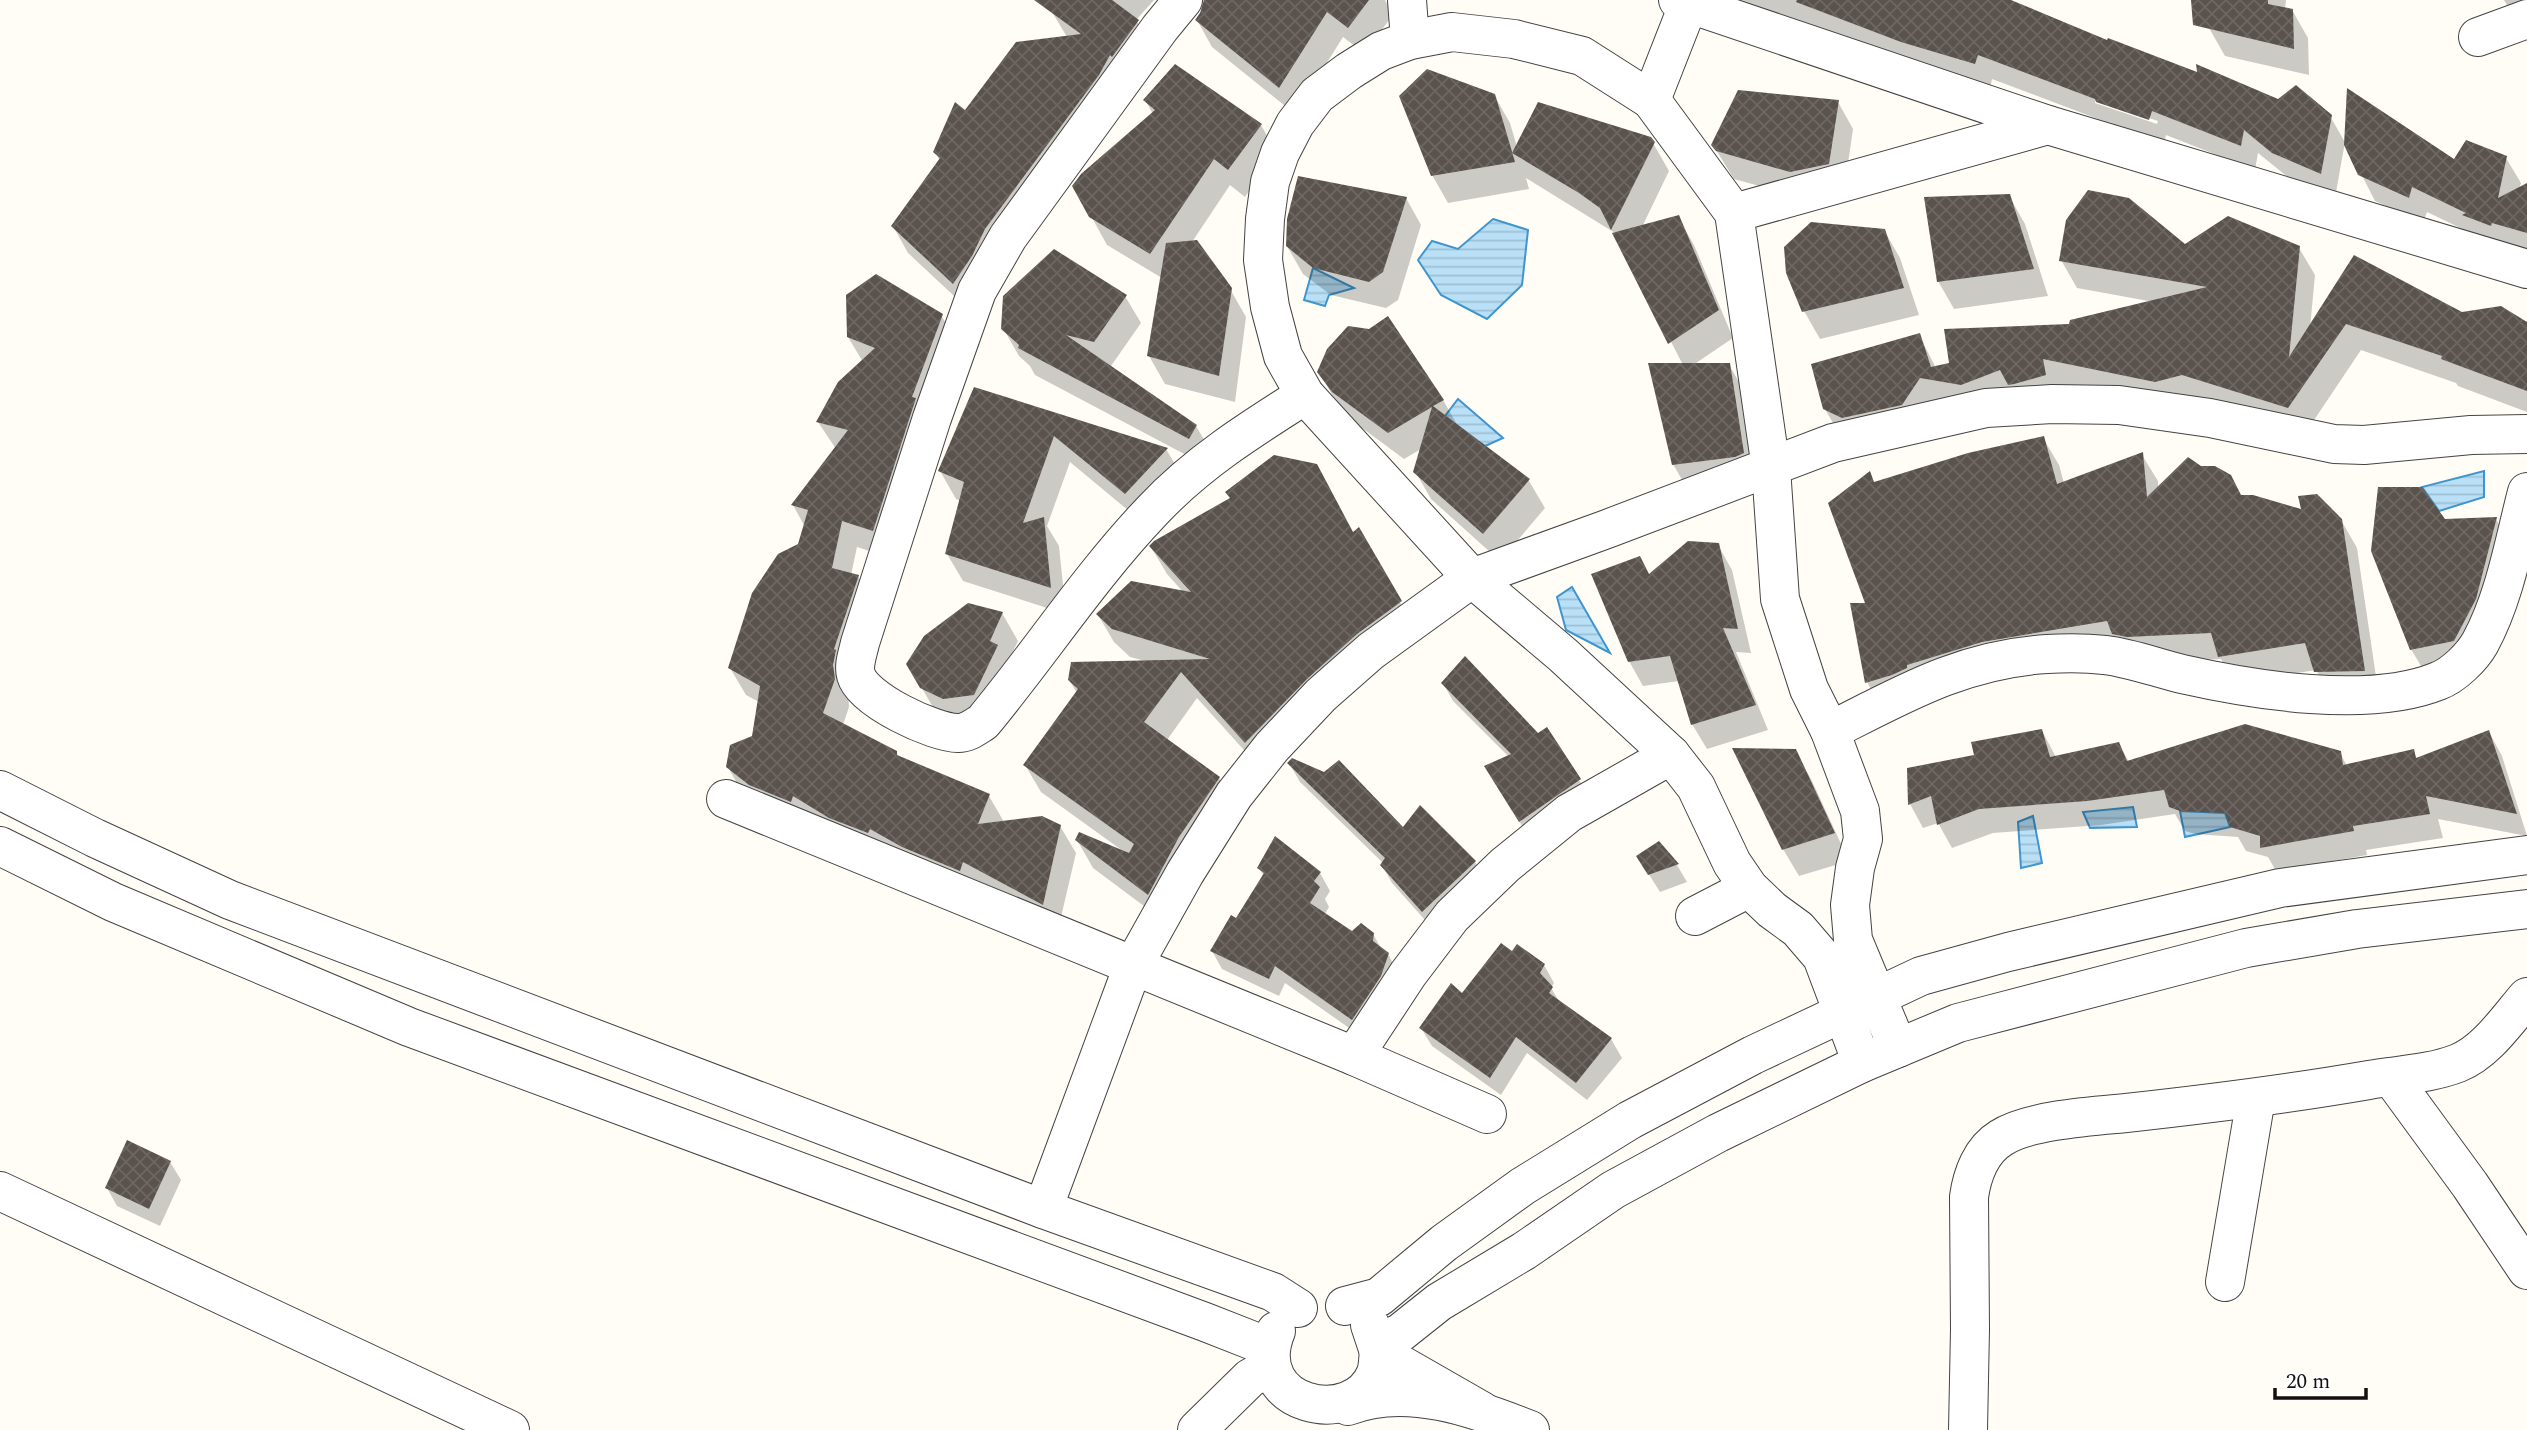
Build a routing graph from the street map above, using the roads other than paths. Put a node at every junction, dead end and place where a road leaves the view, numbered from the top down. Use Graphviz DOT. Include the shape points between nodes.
graph roads {
  1 [pos="1183,0"];
  2 [pos="1407,0"];
  3 [pos="1684,1"];
  4 [pos="2527,19"];
  5 [pos="2478,37"];
  6 [pos="1410,40"];
  7 [pos="1651,100"];
  8 [pos="2048,125"];
  9 [pos="1734,214"];
  10 [pos="2527,269"];
  11 [pos="1305,395"];
  12 [pos="2527,434"];
  13 [pos="1770,468"];
  14 [pos="2527,492"];
  15 [pos="1472,578"];
  16 [pos="1830,731"];
  17 [pos="1671,755"];
  18 [pos="0,790"];
  19 [pos="726,799"];
  20 [pos="0,846"];
  21 [pos="2527,855"];
  22 [pos="1749,888"];
  23 [pos="1850,905"];
  24 [pos="2527,909"];
  25 [pos="1695,916"];
  26 [pos="1798,929"];
  27 [pos="1133,966"];
  28 [pos="1877,997"];
  29 [pos="2527,997"];
  30 [pos="1842,1012"];
  31 [pos="1898,1048"];
  32 [pos="1354,1056"];
  33 [pos="1862,1063"];
  34 [pos="2391,1077"];
  35 [pos="2256,1098"];
  36 [pos="1487,1114"];
  37 [pos="0,1191"];
  38 [pos="1042,1209"];
  39 [pos="2527,1270"];
  40 [pos="2225,1282"];
  41 [pos="1345,1306"];
  42 [pos="1298,1308"];
  43 [pos="1379,1348"];
  44 [pos="1270,1360"];
  45 [pos="1348,1406"];
  46 [pos="1482,1411"];
  47 [pos="1297,1419"];
  48 [pos="510,1430"];
  49 [pos="1197,1430"];
  50 [pos="1530,1430"];
  51 [pos="1968,1430"];
  1 -- 11 [label="street" via="1008,237 977,290 860,643 856,674 861,684 878,700 938,729 970,730 990,714 1154,508 1237,438"];
  2 -- 6 [label="street"];
  3 -- 7 [label="street"];
  3 -- 8 [label="street"];
  4 -- 5 [label="street"];
  6 -- 7 [label="street" via="1452,32 1548,46 1582,56"];
  6 -- 11 [label="street" via="1381,51 1317,95 1280,153 1270,182 1263,260 1269,307 1283,356"];
  7 -- 9 [label="street"];
  8 -- 9 [label="street"];
  8 -- 10 [label="street"];
  9 -- 13 [label="street"];
  11 -- 15 [label="street"];
  12 -- 13 [label="street" via="2334,444 2119,405 2052,404 1986,408 1922,421 1833,443"];
  13 -- 15 [label="street"];
  13 -- 16 [label="street" via="1780,600 1810,689"];
  14 -- 16 [label="street" via="2500,596 2479,644 2458,669 2440,681 2373,695 2277,692 2106,655 2049,654 2000,659 1954,671"];
  15 -- 17 [label="street"];
  15 -- 27 [label="street" via="1371,651 1272,747 1227,806"];
  16 -- 23 [label="street" via="1860,811 1863,839"];
  17 -- 22 [label="street" via="1696,787"];
  17 -- 32 [label="street" via="1569,813 1505,865 1452,916"];
  18 -- 38 [label="street" via="230,900"];
  19 -- 27 [label="street"];
  20 -- 44 [label="street" via="125,907 409,1027 1205,1322 1256,1342"];
  21 -- 28 [label="street" via="2280,888 2008,952 1922,976"];
  22 -- 25 [label="street"];
  22 -- 26 [label="street"];
  23 -- 26 [label="street"];
  23 -- 28 [label="street" via="1853,940"];
  24 -- 31 [label="street" via="2357,929 2246,948 1958,1023"];
  26 -- 30 [label="street" via="1822,957"];
  27 -- 32 [label="street"];
  27 -- 38 [label="street"];
  28 -- 30 [label="street"];
  28 -- 31 [label="street"];
  29 -- 34 [label="street" via="2472,1056 2459,1063"];
  30 -- 33 [label="street"];
  30 -- 41 [label="street" via="1630,1120 1500,1202 1379,1297"];
  31 -- 33 [label="street"];
  32 -- 36 [label="street"];
  33 -- 43 [label="street" via="1718,1133 1613,1191 1439,1302"];
  34 -- 35 [label="street"];
  34 -- 39 [label="street"];
  35 -- 40 [label="street"];
  35 -- 51 [label="street" via="2021,1129 2001,1138 1985,1155 1972,1176 1969,1196"];
  37 -- 48 [label="street"];
  38 -- 42 [label="street" via="1273,1292"];
  41 -- 42 [label="street" via="1321,1301"];
  41 -- 43 [label="street" via="1371,1327"];
  42 -- 44 [label="street" via="1278,1327"];
  43 -- 45 [label="street" via="1376,1374 1366,1393"];
  43 -- 46 [label="street"];
  44 -- 47 [label="street"];
  44 -- 49 [label="street"];
  45 -- 46 [label="street" via="1403,1398"];
  45 -- 47 [label="street"];
  46 -- 50 [label="street"];
}
